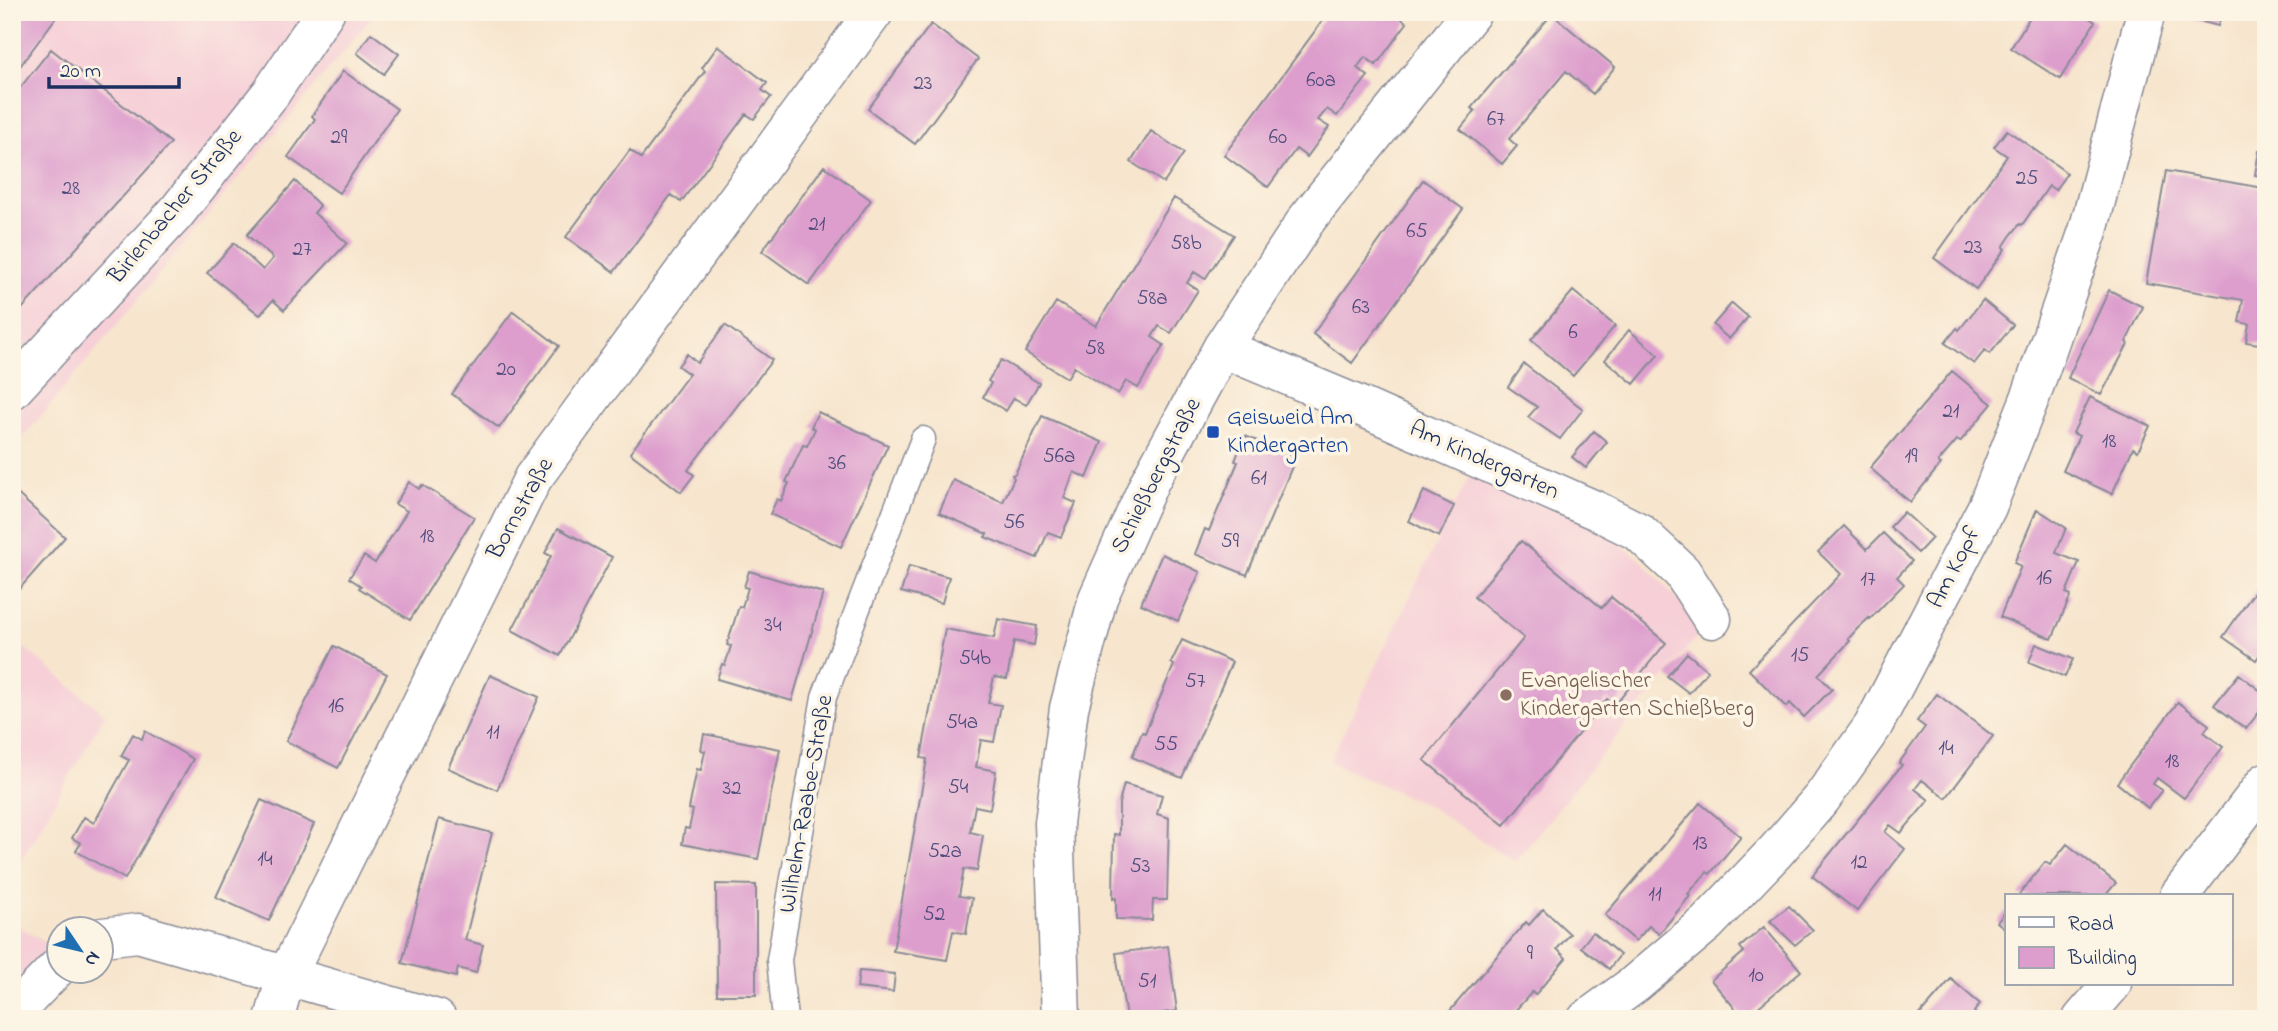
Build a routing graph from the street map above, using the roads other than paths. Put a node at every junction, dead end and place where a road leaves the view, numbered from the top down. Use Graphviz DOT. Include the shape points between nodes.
graph roads {
  1 [pos="325,12"];
  2 [pos="874,12"];
  3 [pos="1472,12"];
  4 [pos="2146,12"];
  5 [pos="1222,348"];
  6 [pos="12,390"];
  7 [pos="923,439"];
  8 [pos="1712,619"];
  9 [pos="2266,782"];
  10 [pos="2181,894"];
  11 [pos="116,935"];
  12 [pos="286,977"];
  13 [pos="46,979"];
  14 [pos="2110,986"];
  15 [pos="14,1019"];
  16 [pos="274,1019"];
  17 [pos="437,1019"];
  18 [pos="785,1019"];
  19 [pos="1061,1019"];
  20 [pos="1587,1019"];
  21 [pos="2082,1019"];
  1 -- 6 [label="street, Birlenbacher Straße" via="271,93 176,213"];
  2 -- 12 [label="street, Bornstraße" via="533,478"];
  3 -- 5 [label="street, Schießbergstraße" via="1307,219"];
  4 -- 20 [label="street, Am Kopf" via="2088,232 2032,393 1987,507 1873,726 1822,798 1707,923"];
  5 -- 8 [label="street, Am Kindergarten" via="1639,532 1682,572"];
  5 -- 19 [label="street, Schießbergstraße" via="1150,481 1098,598 1069,708 1054,823"];
  7 -- 18 [label="lane, Wilhelm-Raabe-Straße" via="824,697 779,960"];
  9 -- 10 [label="street"];
  11 -- 12 [label="street" via="138,933"];
  12 -- 16 [label="street, Bornstraße"];
  12 -- 17 [label="street"];
  13 -- 15 [label="street"];
  14 -- 21 [label="street"];
}
